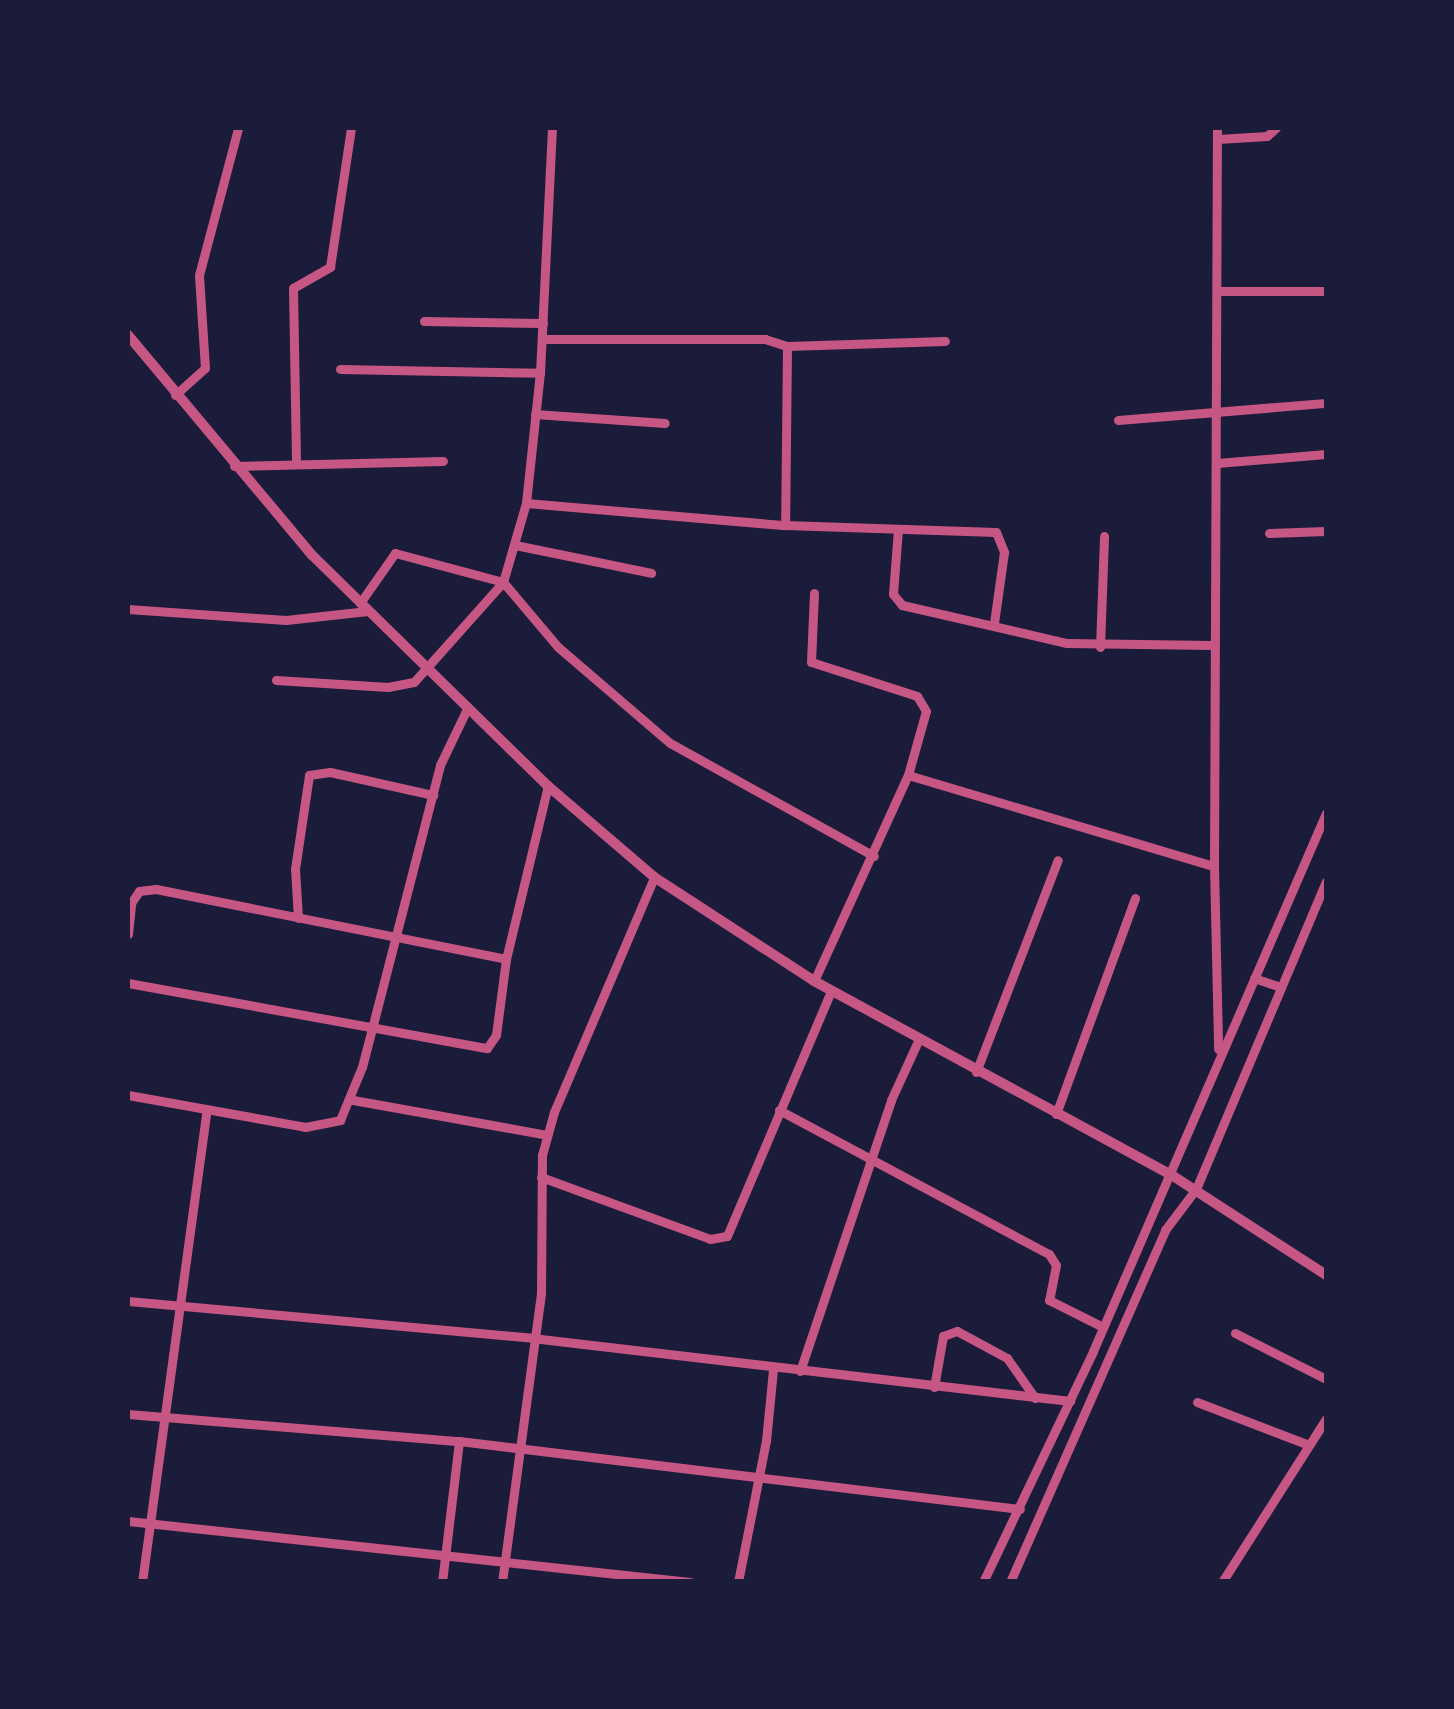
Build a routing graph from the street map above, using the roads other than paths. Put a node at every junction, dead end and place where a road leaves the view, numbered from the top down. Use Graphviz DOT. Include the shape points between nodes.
graph roads {
  1 [pos="238,128"];
  2 [pos="351,128"];
  3 [pos="552,128"];
  4 [pos="1218,128"];
  5 [pos="1276,128"];
  6 [pos="1218,140"];
  7 [pos="1326,290"];
  8 [pos="1218,291"];
  9 [pos="424,321"];
  10 [pos="543,323"];
  11 [pos="128,335"];
  12 [pos="542,339"];
  13 [pos="945,341"];
  14 [pos="787,346"];
  15 [pos="340,369"];
  16 [pos="540,373"];
  17 [pos="176,395"];
  18 [pos="1326,403"];
  19 [pos="1218,412"];
  20 [pos="535,414"];
  21 [pos="1118,420"];
  22 [pos="664,423"];
  23 [pos="1326,454"];
  24 [pos="296,460"];
  25 [pos="444,461"];
  26 [pos="1218,463"];
  27 [pos="234,466"];
  28 [pos="526,503"];
  29 [pos="784,525"];
  30 [pos="898,530"];
  31 [pos="1326,530"];
  32 [pos="1270,532"];
  33 [pos="1104,536"];
  34 [pos="515,545"];
  35 [pos="651,573"];
  36 [pos="503,582"];
  37 [pos="814,593"];
  38 [pos="364,607"];
  39 [pos="128,609"];
  40 [pos="994,623"];
  41 [pos="1212,646"];
  42 [pos="1100,647"];
  43 [pos="430,670"];
  44 [pos="276,680"];
  45 [pos="468,709"];
  46 [pos="908,776"];
  47 [pos="548,786"];
  48 [pos="432,795"];
  49 [pos="1326,813"];
  50 [pos="874,856"];
  51 [pos="1058,860"];
  52 [pos="1214,866"];
  53 [pos="654,877"];
  54 [pos="1326,881"];
  55 [pos="1135,898"];
  56 [pos="298,918"];
  57 [pos="128,934"];
  58 [pos="397,935"];
  59 [pos="506,959"];
  60 [pos="1254,978"];
  61 [pos="814,981"];
  62 [pos="128,983"];
  63 [pos="1280,987"];
  64 [pos="831,991"];
  65 [pos="373,1030"];
  66 [pos="918,1040"];
  67 [pos="1218,1056"];
  68 [pos="976,1072"];
  69 [pos="128,1095"];
  70 [pos="352,1100"];
  71 [pos="207,1110"];
  72 [pos="779,1110"];
  73 [pos="1056,1114"];
  74 [pos="546,1135"];
  75 [pos="876,1158"];
  76 [pos="1170,1174"];
  77 [pos="541,1177"];
  78 [pos="1196,1189"];
  79 [pos="1326,1275"];
  80 [pos="128,1301"];
  81 [pos="176,1305"];
  82 [pos="1104,1328"];
  83 [pos="1235,1333"];
  84 [pos="532,1338"];
  85 [pos="773,1368"];
  86 [pos="800,1371"];
  87 [pos="1326,1379"];
  88 [pos="934,1386"];
  89 [pos="1034,1398"];
  90 [pos="1070,1401"];
  91 [pos="1197,1402"];
  92 [pos="128,1414"];
  93 [pos="160,1418"];
  94 [pos="1326,1419"];
  95 [pos="460,1441"];
  96 [pos="1309,1445"];
  97 [pos="520,1448"];
  98 [pos="760,1478"];
  99 [pos="1020,1509"];
  100 [pos="128,1521"];
  101 [pos="148,1523"];
  102 [pos="446,1552"];
  103 [pos="505,1560"];
  104 [pos="142,1582"];
  105 [pos="442,1582"];
  106 [pos="502,1582"];
  107 [pos="690,1582"];
  108 [pos="738,1582"];
  109 [pos="983,1582"];
  110 [pos="1010,1582"];
  111 [pos="1222,1582"];
  1 -- 17 [label="street" via="199,275 206,368"];
  2 -- 24 [label="street" via="330,266 293,288"];
  3 -- 10 [label="street"];
  4 -- 6 [label="street"];
  5 -- 6 [label="street" via="1267,136"];
  6 -- 8 [label="street"];
  7 -- 8 [label="street"];
  8 -- 19 [label="street"];
  9 -- 10 [label="street"];
  10 -- 12 [label="street"];
  11 -- 17 [label="street"];
  12 -- 14 [label="street" via="765,339"];
  12 -- 16 [label="street"];
  13 -- 14 [label="street"];
  14 -- 29 [label="street"];
  15 -- 16 [label="street"];
  16 -- 20 [label="street"];
  17 -- 27 [label="street"];
  18 -- 19 [label="street"];
  19 -- 21 [label="street"];
  19 -- 26 [label="street"];
  20 -- 22 [label="street"];
  20 -- 28 [label="street"];
  23 -- 26 [label="street"];
  24 -- 25 [label="street"];
  24 -- 27 [label="street"];
  26 -- 41 [label="street"];
  27 -- 38 [label="street"];
  28 -- 29 [label="street"];
  28 -- 34 [label="street"];
  29 -- 30 [label="street"];
  30 -- 40 [label="street" via="896,601"];
  30 -- 40 [label="street" via="996,532 1004,552"];
  31 -- 32 [label="street"];
  33 -- 42 [label="street"];
  34 -- 35 [label="street"];
  34 -- 36 [label="street"];
  36 -- 38 [label="street" via="396,554"];
  36 -- 43 [label="street"];
  36 -- 50 [label="street" via="558,646 670,743"];
  37 -- 46 [label="street" via="810,662 923,701"];
  38 -- 39 [label="street" via="286,620"];
  38 -- 43 [label="street"];
  40 -- 42 [label="street"];
  41 -- 42 [label="street"];
  41 -- 52 [label="street"];
  43 -- 44 [label="street" via="401,686"];
  43 -- 45 [label="street"];
  45 -- 47 [label="street"];
  45 -- 48 [label="street"];
  46 -- 50 [label="street"];
  46 -- 52 [label="street"];
  47 -- 53 [label="street"];
  47 -- 59 [label="street"];
  48 -- 56 [label="street" via="330,772 310,775 295,869"];
  48 -- 58 [label="street"];
  49 -- 60 [label="street"];
  50 -- 61 [label="street"];
  51 -- 68 [label="street"];
  52 -- 67 [label="street"];
  53 -- 61 [label="street"];
  53 -- 74 [label="street"];
  54 -- 63 [label="street"];
  55 -- 73 [label="street"];
  56 -- 57 [label="street" via="156,889 139,892 132,903"];
  56 -- 58 [label="street"];
  58 -- 59 [label="street"];
  58 -- 65 [label="street"];
  59 -- 65 [label="street" via="496,1035 487,1048"];
  60 -- 63 [label="street"];
  60 -- 67 [label="street"];
  61 -- 64 [label="street"];
  62 -- 65 [label="street"];
  63 -- 78 [label="street"];
  64 -- 66 [label="street"];
  64 -- 72 [label="street"];
  65 -- 70 [label="street"];
  66 -- 68 [label="street"];
  66 -- 75 [label="street" via="891,1100"];
  67 -- 76 [label="street"];
  68 -- 73 [label="street"];
  69 -- 71 [label="street"];
  70 -- 71 [label="street" via="327,1127"];
  70 -- 74 [label="street"];
  71 -- 81 [label="street"];
  72 -- 75 [label="street"];
  72 -- 77 [label="street" via="732,1230 720,1239"];
  73 -- 76 [label="street"];
  74 -- 77 [label="street"];
  75 -- 82 [label="street" via="1049,1254 1056,1265 1048,1300"];
  75 -- 86 [label="street"];
  76 -- 78 [label="street"];
  76 -- 82 [label="street"];
  77 -- 84 [label="street" via="544,1253"];
  78 -- 79 [label="street"];
  78 -- 110 [label="street" via="1165,1230"];
  80 -- 81 [label="street"];
  81 -- 84 [label="street"];
  81 -- 93 [label="street"];
  82 -- 90 [label="street"];
  83 -- 87 [label="street"];
  84 -- 85 [label="street"];
  84 -- 97 [label="street"];
  85 -- 86 [label="street"];
  85 -- 98 [label="street"];
  86 -- 88 [label="street"];
  88 -- 89 [label="street"];
  88 -- 89 [label="street" via="943,1336 957,1331 1008,1358"];
  89 -- 90 [label="street"];
  90 -- 99 [label="street"];
  91 -- 96 [label="street"];
  92 -- 93 [label="street"];
  93 -- 95 [label="street"];
  93 -- 101 [label="street"];
  94 -- 96 [label="street"];
  95 -- 97 [label="street"];
  95 -- 102 [label="street"];
  96 -- 111 [label="street"];
  97 -- 98 [label="street"];
  97 -- 103 [label="street"];
  98 -- 99 [label="street"];
  98 -- 108 [label="street"];
  99 -- 109 [label="street"];
  100 -- 101 [label="street"];
  101 -- 102 [label="street"];
  101 -- 104 [label="street"];
  102 -- 103 [label="street"];
  102 -- 105 [label="street"];
  103 -- 106 [label="street"];
  103 -- 107 [label="street"];
}
